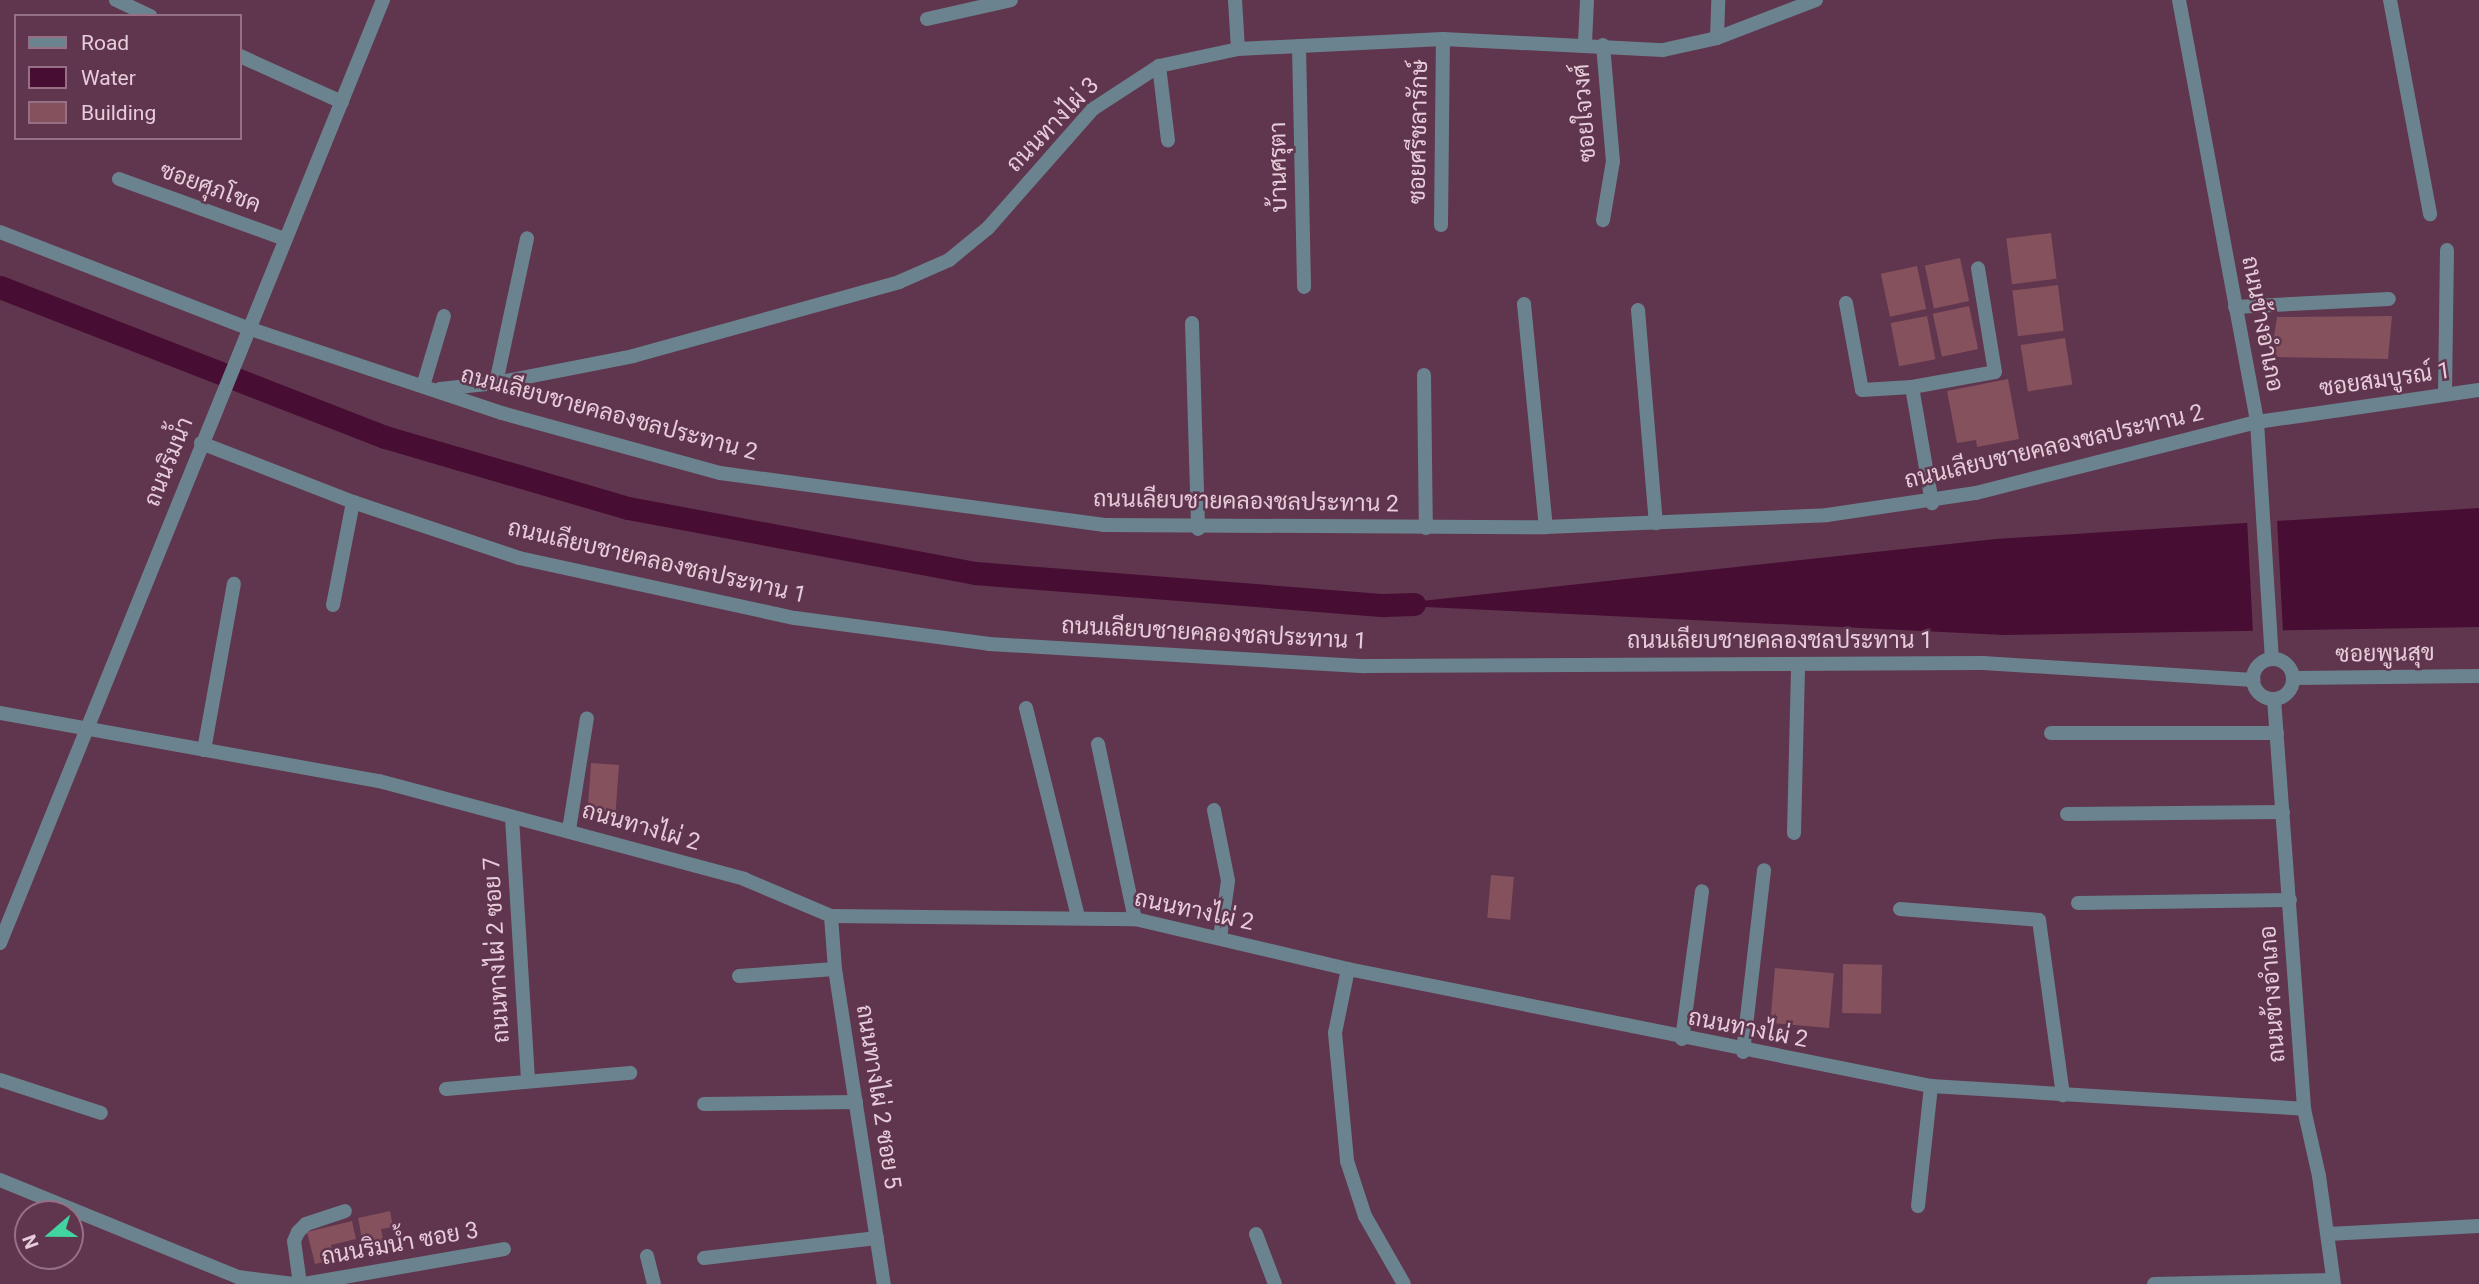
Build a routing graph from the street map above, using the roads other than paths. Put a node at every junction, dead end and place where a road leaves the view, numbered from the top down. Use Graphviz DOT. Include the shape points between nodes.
graph roads {
  1 [pos="116,0"];
  2 [pos="383,0"];
  3 [pos="1011,0"];
  4 [pos="1235,0"];
  5 [pos="1587,0"];
  6 [pos="1718,0"];
  7 [pos="1816,0"];
  8 [pos="2179,0"];
  9 [pos="2390,0"];
  10 [pos="147,14"];
  11 [pos="927,19"];
  12 [pos="1717,38"];
  13 [pos="1443,39"];
  14 [pos="1585,43"];
  15 [pos="1603,45"];
  16 [pos="1299,46"];
  17 [pos="1238,49"];
  18 [pos="242,57"];
  19 [pos="1159,66"];
  20 [pos="342,102"];
  21 [pos="1168,141"];
  22 [pos="119,179"];
  23 [pos="2430,214"];
  24 [pos="1603,220"];
  25 [pos="1440,225"];
  26 [pos="0,232"];
  27 [pos="527,238"];
  28 [pos="285,239"];
  29 [pos="2447,250"];
  30 [pos="1978,268"];
  31 [pos="1304,287"];
  32 [pos="2389,299"];
  33 [pos="1846,303"];
  34 [pos="1524,304"];
  35 [pos="2235,307"];
  36 [pos="1638,310"];
  37 [pos="444,316"];
  38 [pos="1192,323"];
  39 [pos="246,333"];
  40 [pos="1424,375"];
  41 [pos="496,383"];
  42 [pos="1912,387"];
  43 [pos="429,388"];
  44 [pos="2479,390"];
  45 [pos="2445,393"];
  46 [pos="2257,422"];
  47 [pos="202,440"];
  48 [pos="353,502"];
  49 [pos="1932,503"];
  50 [pos="1656,523"];
  51 [pos="1546,527"];
  52 [pos="1426,528"];
  53 [pos="1198,529"];
  54 [pos="234,584"];
  55 [pos="333,605"];
  56 [pos="2271,652"];
  57 [pos="1798,664"];
  58 [pos="2479,676"];
  59 [pos="2292,678"];
  60 [pos="2253,680"];
  61 [pos="2274,699"];
  62 [pos="1026,708"];
  63 [pos="0,713"];
  64 [pos="587,718"];
  65 [pos="84,730"];
  66 [pos="2050,733"];
  67 [pos="2277,733"];
  68 [pos="1098,744"];
  69 [pos="204,750"];
  70 [pos="1214,810"];
  71 [pos="2283,812"];
  72 [pos="2067,814"];
  73 [pos="512,818"];
  74 [pos="569,830"];
  75 [pos="1794,833"];
  76 [pos="1764,870"];
  77 [pos="1702,891"];
  78 [pos="2290,900"];
  79 [pos="2078,903"];
  80 [pos="1900,909"];
  81 [pos="831,916"];
  82 [pos="1078,917"];
  83 [pos="1135,919"];
  84 [pos="1220,938"];
  85 [pos="0,943"];
  86 [pos="1348,969"];
  87 [pos="835,970"];
  88 [pos="739,976"];
  89 [pos="1682,1039"];
  90 [pos="1743,1052"];
  91 [pos="630,1073"];
  92 [pos="528,1079"];
  93 [pos="0,1080"];
  94 [pos="1931,1087"];
  95 [pos="446,1090"];
  96 [pos="2063,1095"];
  97 [pos="856,1102"];
  98 [pos="704,1104"];
  99 [pos="2304,1109"];
  100 [pos="101,1113"];
  101 [pos="0,1180"];
  102 [pos="1918,1206"];
  103 [pos="345,1211"];
  104 [pos="2479,1226"];
  105 [pos="1256,1234"];
  106 [pos="2328,1234"];
  107 [pos="877,1238"];
  108 [pos="504,1250"];
  109 [pos="647,1256"];
  110 [pos="704,1258"];
  111 [pos="2334,1282"];
  112 [pos="294,1284"];
  113 [pos="302,1284"];
  114 [pos="654,1284"];
  115 [pos="884,1284"];
  116 [pos="1275,1284"];
  117 [pos="1404,1284"];
  118 [pos="2154,1284"];
  1 -- 10 [label="street"];
  2 -- 20 [label="street, ถนนริมน้ำ"];
  3 -- 11 [label="street"];
  4 -- 17 [label="street"];
  5 -- 14 [label="street"];
  6 -- 12 [label="street"];
  7 -- 12 [label="street, ถนนทางไผ่ 3"];
  8 -- 35 [label="street, ถนนข้างอำเภอ"];
  9 -- 23 [label="street"];
  12 -- 15 [label="street, ถนนทางไผ่ 3" via="1663,50"];
  13 -- 14 [label="street, ถนนทางไผ่ 3"];
  13 -- 16 [label="street, ถนนทางไผ่ 3"];
  13 -- 25 [label="street, ซอยศรีชลารักษ์"];
  14 -- 15 [label="street, ถนนทางไผ่ 3"];
  15 -- 24 [label="street, ซอยใจวงศ์" via="1613,161"];
  16 -- 17 [label="street, ถนนทางไผ่ 3"];
  16 -- 31 [label="street, บ้านศรุตา"];
  17 -- 19 [label="street, ถนนทางไผ่ 3"];
  18 -- 20 [label="street"];
  19 -- 21 [label="street"];
  19 -- 41 [label="street, ถนนทางไผ่ 3" via="1093,109 988,228 949,260 899,282 633,356"];
  20 -- 28 [label="street, ถนนริมน้ำ"];
  22 -- 28 [label="street, ซอยศุภโชค"];
  26 -- 39 [label="street, ถนนเลียบชายคลองชลประทาน 2"];
  27 -- 41 [label="street"];
  28 -- 39 [label="street, ถนนริมน้ำ"];
  29 -- 45 [label="street"];
  30 -- 42 [label="street" via="1995,372"];
  32 -- 35 [label="street"];
  33 -- 42 [label="street" via="1862,390"];
  34 -- 51 [label="street"];
  35 -- 46 [label="street, ถนนข้างอำเภอ"];
  36 -- 50 [label="street"];
  37 -- 43 [label="street"];
  38 -- 53 [label="street"];
  39 -- 43 [label="street, ถนนเลียบชายคลองชลประทาน 2"];
  39 -- 47 [label="street, ถนนริมน้ำ"];
  40 -- 52 [label="street"];
  41 -- 43 [label="street, ถนนทางไผ่ 3"];
  42 -- 49 [label="street"];
  43 -- 53 [label="street, ถนนเลียบชายคลองชลประทาน 2" via="502,413 720,473 1104,525"];
  44 -- 45 [label="street, ซอยสมบูรณ์ 1"];
  45 -- 46 [label="street, ซอยสมบูรณ์ 1"];
  46 -- 49 [label="street, ถนนเลียบชายคลองชลประทาน 2"];
  46 -- 56 [label="street, ถนนข้างอำเภอ"];
  47 -- 48 [label="street, ถนนเลียบชายคลองชลประทาน 1"];
  47 -- 65 [label="street, ถนนริมน้ำ"];
  48 -- 55 [label="street"];
  48 -- 57 [label="street, ถนนเลียบชายคลองชลประทาน 1" via="519,558 795,618 989,643 1364,666"];
  49 -- 50 [label="street, ถนนเลียบชายคลองชลประทาน 2" via="1827,516"];
  50 -- 51 [label="street, ถนนเลียบชายคลองชลประทาน 2"];
  51 -- 52 [label="street, ถนนเลียบชายคลองชลประทาน 2"];
  52 -- 53 [label="street, ถนนเลียบชายคลองชลประทาน 2"];
  54 -- 69 [label="street"];
  56 -- 59 [label="street" via="2286,665"];
  56 -- 60 [label="street"];
  57 -- 60 [label="street, ถนนเลียบชายคลองชลประทาน 1" via="1983,663"];
  57 -- 75 [label="street"];
  58 -- 59 [label="street, ซอยพูนสุข"];
  59 -- 61 [label="street" via="2287,692"];
  60 -- 61 [label="street" via="2260,694"];
  61 -- 67 [label="street, ถนนข้างอำเภอ"];
  62 -- 82 [label="street"];
  63 -- 65 [label="street, ถนนทางไผ่ 2"];
  64 -- 74 [label="street"];
  65 -- 69 [label="street, ถนนทางไผ่ 2"];
  65 -- 85 [label="street, ถนนริมน้ำ"];
  66 -- 67 [label="street"];
  67 -- 71 [label="street, ถนนข้างอำเภอ"];
  68 -- 83 [label="street"];
  69 -- 73 [label="street, ถนนทางไผ่ 2" via="379,782"];
  70 -- 84 [label="street" via="1228,881"];
  71 -- 72 [label="street"];
  71 -- 78 [label="street, ถนนข้างอำเภอ"];
  73 -- 74 [label="street, ถนนทางไผ่ 2"];
  73 -- 92 [label="street, ถนนทางไผ่ 2 ซอย 7"];
  74 -- 81 [label="street, ถนนทางไผ่ 2" via="744,879"];
  76 -- 90 [label="street"];
  77 -- 89 [label="street"];
  78 -- 79 [label="street"];
  78 -- 99 [label="street, ถนนข้างอำเภอ"];
  80 -- 96 [label="street" via="2039,920"];
  81 -- 82 [label="street, ถนนทางไผ่ 2"];
  81 -- 87 [label="street, ถนนทางไผ่ 2 ซอย 5"];
  82 -- 83 [label="street, ถนนทางไผ่ 2"];
  83 -- 84 [label="street, ถนนทางไผ่ 2"];
  84 -- 86 [label="street, ถนนทางไผ่ 2"];
  86 -- 89 [label="street, ถนนทางไผ่ 2"];
  86 -- 117 [label="street" via="1335,1033 1347,1161 1365,1216"];
  87 -- 88 [label="street"];
  87 -- 97 [label="street, ถนนทางไผ่ 2 ซอย 5"];
  89 -- 90 [label="street, ถนนทางไผ่ 2"];
  90 -- 94 [label="street, ถนนทางไผ่ 2"];
  91 -- 92 [label="street"];
  92 -- 95 [label="street"];
  93 -- 100 [label="street"];
  94 -- 96 [label="street, ถนนทางไผ่ 2"];
  94 -- 102 [label="street"];
  96 -- 99 [label="street, ถนนทางไผ่ 2"];
  97 -- 98 [label="street"];
  97 -- 107 [label="street, ถนนทางไผ่ 2 ซอย 5"];
  99 -- 106 [label="street, ถนนข้างอำเภอ"];
  101 -- 112 [label="street, ถนนริมน้ำ ซอย 3" via="238,1277"];
  103 -- 113 [label="street" via="316,1220 298,1232 294,1241"];
  104 -- 106 [label="street"];
  105 -- 116 [label="street"];
  106 -- 111 [label="street, ถนนข้างอำเภอ"];
  107 -- 110 [label="street"];
  107 -- 115 [label="street, ถนนทางไผ่ 2 ซอย 5"];
  108 -- 113 [label="street, ถนนริมน้ำ ซอย 3"];
  109 -- 114 [label="street"];
  111 -- 118 [label="street"];
}
